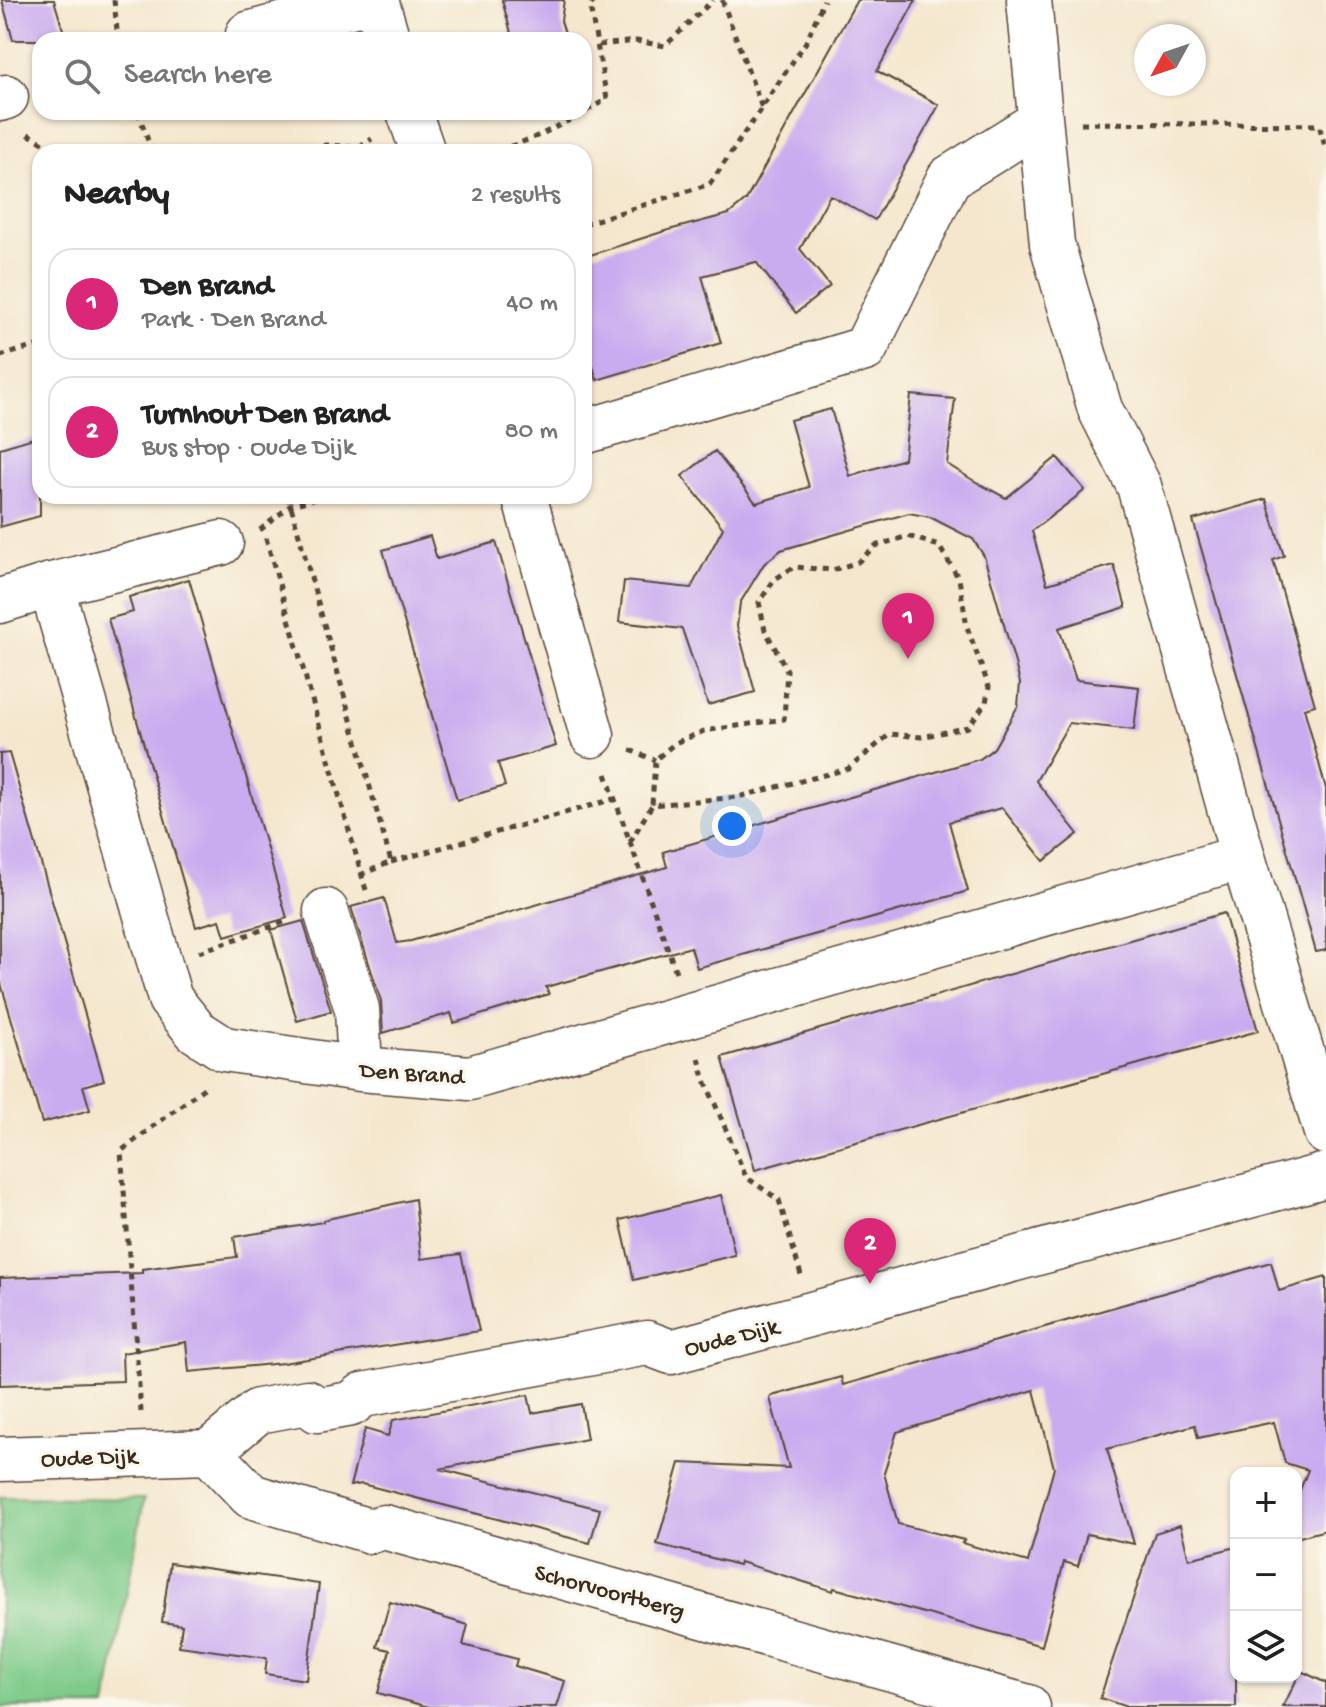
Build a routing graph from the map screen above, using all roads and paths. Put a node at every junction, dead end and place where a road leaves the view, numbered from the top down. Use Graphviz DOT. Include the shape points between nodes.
graph roads {
  1 [pos="114,0"];
  2 [pos="374,0"];
  3 [pos="595,0"];
  4 [pos="713,0"];
  5 [pos="722,0"];
  6 [pos="824,0"];
  7 [pos="1029,0"];
  8 [pos="117,32"];
  9 [pos="255,32"];
  10 [pos="385,32"];
  11 [pos="599,45"];
  12 [pos="592,108"];
  13 [pos="762,108"];
  14 [pos="141,120"];
  15 [pos="571,120"];
  16 [pos="1039,122"];
  17 [pos="414,127"];
  18 [pos="149,144"];
  19 [pos="367,144"];
  20 [pos="514,144"];
  21 [pos="1326,150"];
  22 [pos="592,221"];
  23 [pos="32,347"];
  24 [pos="0,356"];
  25 [pos="592,430"];
  26 [pos="295,504"];
  27 [pos="526,504"];
  28 [pos="291,505"];
  29 [pos="263,529"];
  30 [pos="221,543"];
  31 [pos="51,585"];
  32 [pos="0,601"];
  33 [pos="592,735"];
  34 [pos="614,799"];
  35 [pos="652,805"];
  36 [pos="630,842"];
  37 [pos="1243,857"];
  38 [pos="391,862"];
  39 [pos="360,875"];
  40 [pos="326,911"];
  41 [pos="162,966"];
  42 [pos="693,1016"];
  43 [pos="224,1049"];
  44 [pos="360,1069"];
  45 [pos="1326,1132"];
  46 [pos="1326,1175"];
  47 [pos="807,1316"];
  48 [pos="209,1452"];
  49 [pos="141,1455"];
  50 [pos="0,1459"];
  51 [pos="1028,1707"];
  1 -- 8 [label="path"];
  2 -- 9 [label="street"];
  2 -- 10 [label="street"];
  3 -- 11 [label="path" via="590,6"];
  4 -- 11 [label="path" via="665,46 637,41"];
  5 -- 13 [label="path"];
  6 -- 13 [label="path" via="806,42"];
  7 -- 16 [label="street"];
  11 -- 12 [label="path" via="607,99"];
  13 -- 22 [label="path" via="710,184"];
  14 -- 18 [label="path"];
  15 -- 20 [label="path"];
  16 -- 21 [label="path" via="1319,125"];
  16 -- 25 [label="street" via="949,178 865,349"];
  16 -- 37 [label="street" via="1052,244 1100,409 1139,486"];
  17 -- 19 [label="path"];
  23 -- 24 [label="path"];
  26 -- 28 [label="path"];
  27 -- 33 [label="street"];
  28 -- 38 [label="path"];
  29 -- 39 [label="path"];
  30 -- 31 [label="street"];
  31 -- 32 [label="street"];
  31 -- 41 [label="street, Den Brand"];
  33 -- 34 [label="path"];
  34 -- 36 [label="path"];
  34 -- 38 [label="path"];
  35 -- 35 [label="path" via="738,797 848,769 890,734 922,737 968,727 986,702 989,687 967,627 959,579 939,546 908,536 875,546 858,562 833,570 794,567 775,579 759,602 765,630 787,670 784,719 704,731 675,743 655,760"];
  35 -- 36 [label="path"];
  36 -- 42 [label="path"];
  37 -- 42 [label="street, Den Brand"];
  37 -- 45 [label="street"];
  38 -- 39 [label="path"];
  39 -- 40 [label="path" via="368,895"];
  40 -- 41 [label="path" via="252,931"];
  40 -- 44 [label="street" via="357,1009"];
  41 -- 43 [label="street, Den Brand" via="170,999 196,1031"];
  42 -- 44 [label="street, Den Brand" via="470,1078"];
  42 -- 47 [label="path" via="704,1078 746,1177 779,1200 803,1281"];
  43 -- 44 [label="street, Den Brand"];
  43 -- 49 [label="path" via="211,1082 121,1151 141,1394"];
  46 -- 47 [label="street, Oude Dijk"];
  47 -- 48 [label="street, Oude Dijk" via="671,1352 647,1343 363,1395 351,1404 317,1410 307,1402 258,1411"];
  48 -- 49 [label="street, Oude Dijk"];
  48 -- 51 [label="street, Schorvoortberg" via="251,1496 370,1531 384,1527"];
  49 -- 50 [label="street, Oude Dijk"];
}
